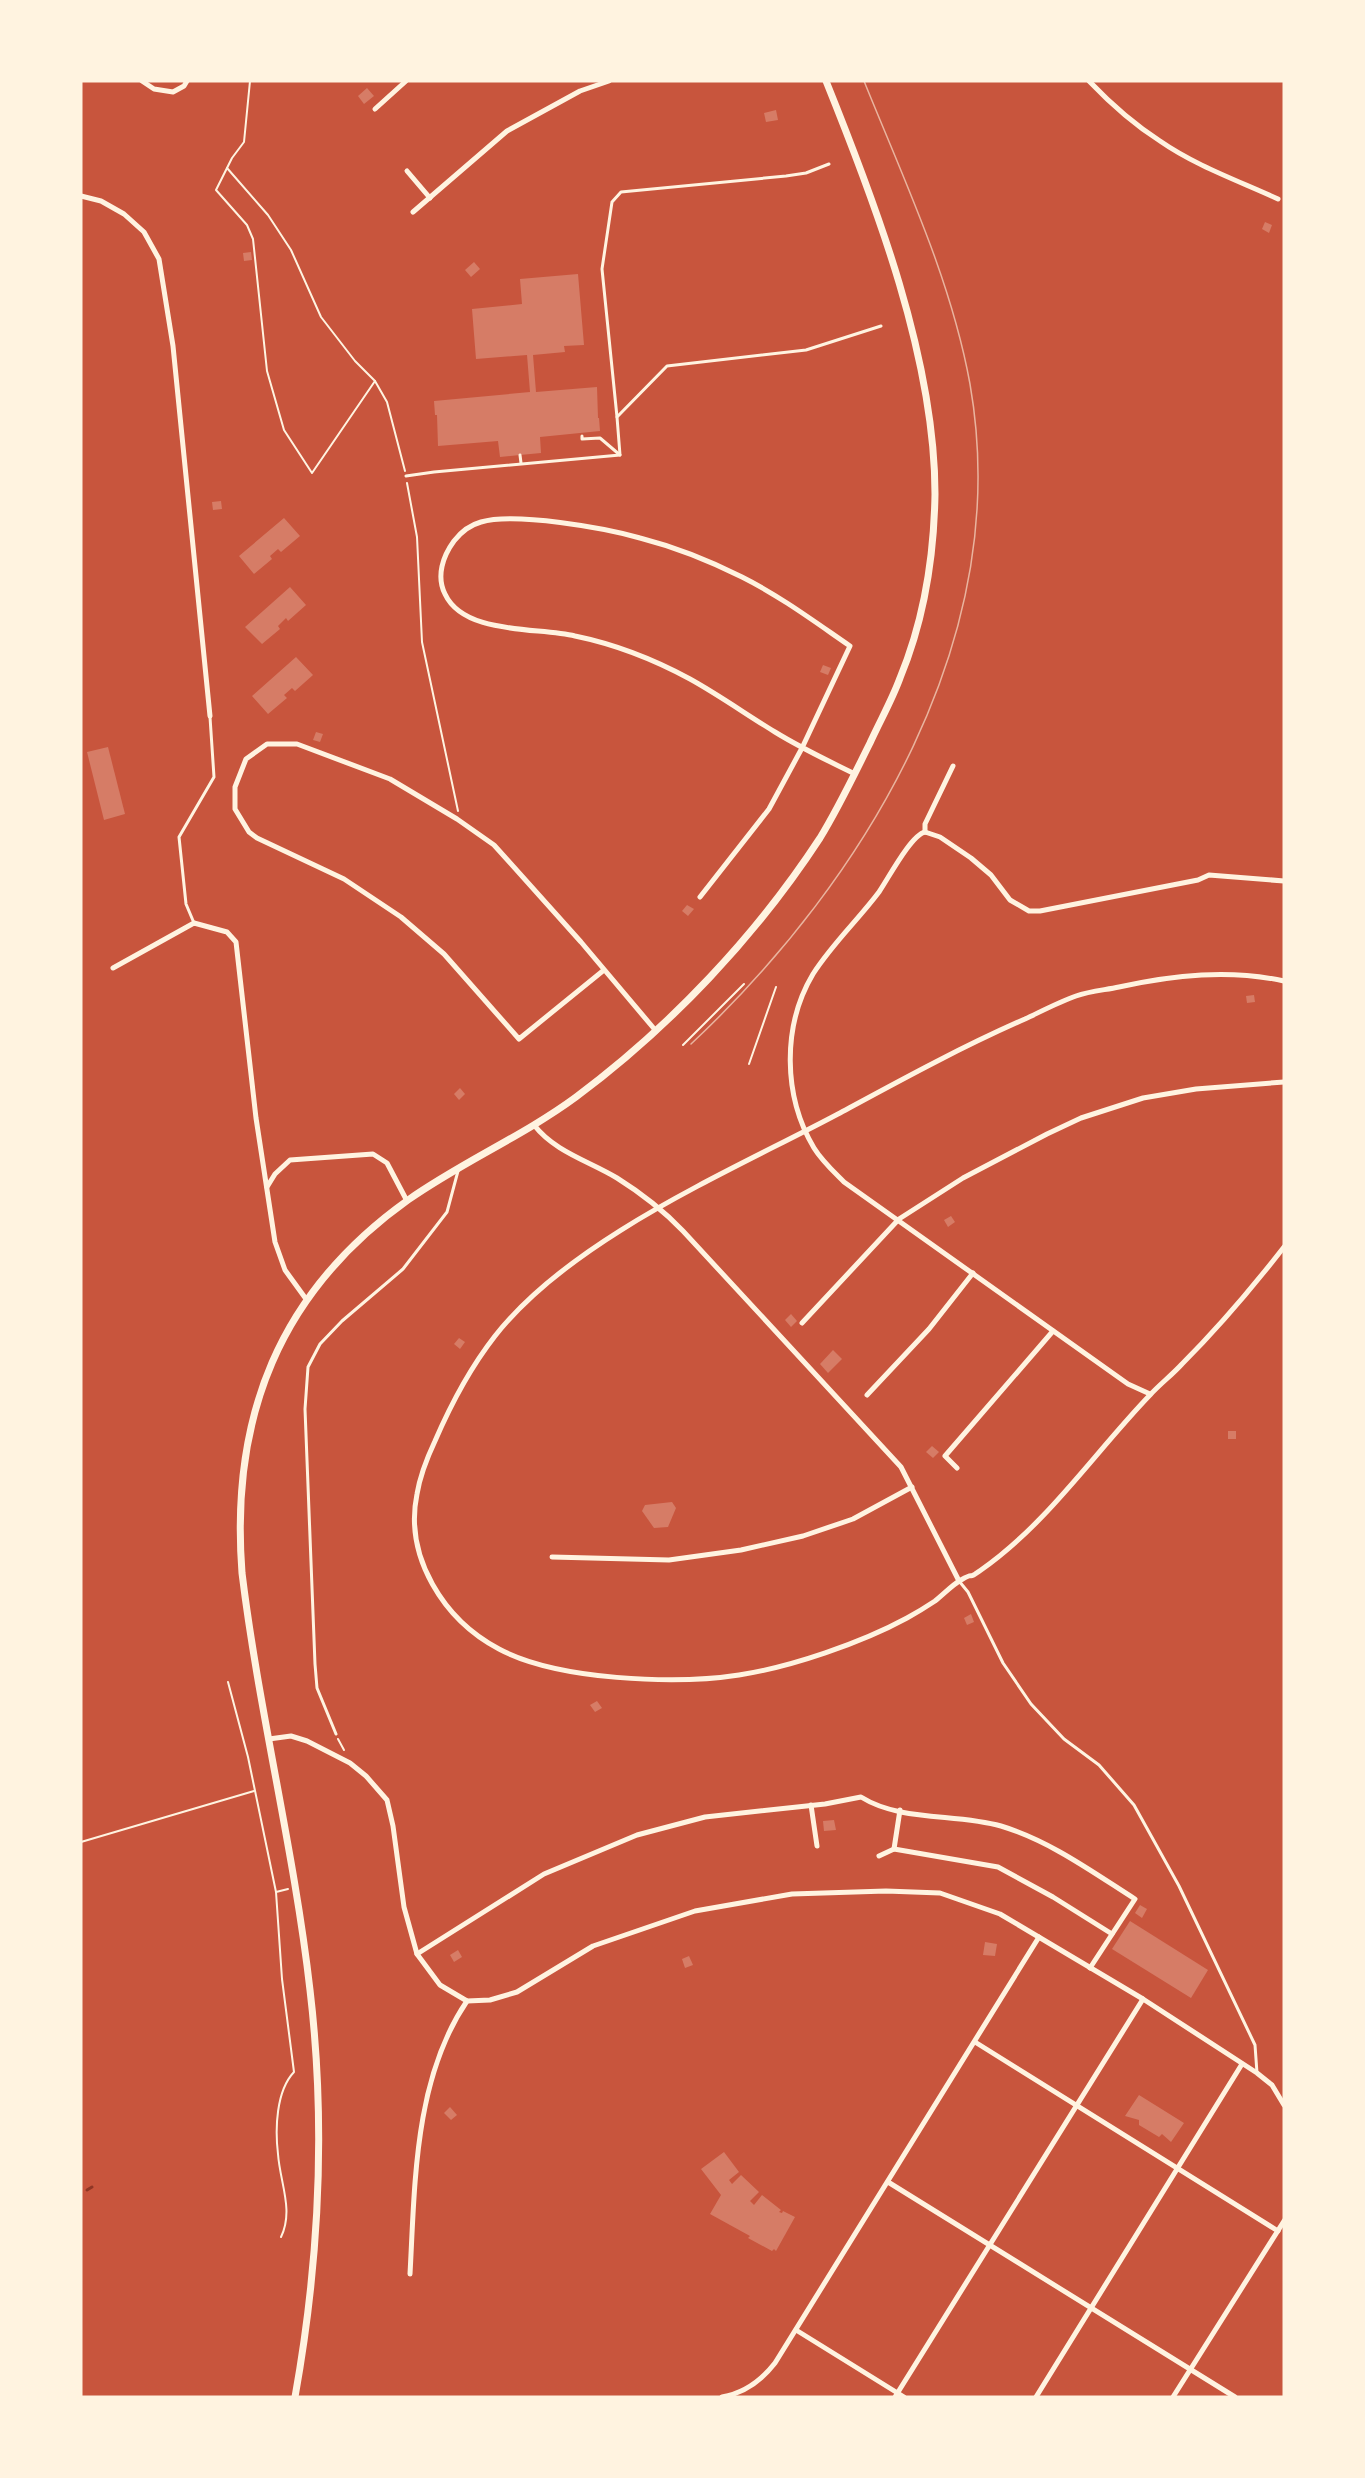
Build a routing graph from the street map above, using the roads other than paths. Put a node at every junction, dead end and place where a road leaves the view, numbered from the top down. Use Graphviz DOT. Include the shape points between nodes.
graph roads {
  1 [pos="142,81"];
  2 [pos="187,81"];
  3 [pos="609,81"];
  4 [pos="826,81"];
  5 [pos="1089,81"];
  6 [pos="404,82"];
  7 [pos="375,109"];
  8 [pos="829,164"];
  9 [pos="407,171"];
  10 [pos="81,196"];
  11 [pos="430,198"];
  12 [pos="1278,199"];
  13 [pos="413,212"];
  14 [pos="881,326"];
  15 [pos="617,417"];
  16 [pos="582,436"];
  17 [pos="520,455"];
  18 [pos="620,455"];
  19 [pos="521,463"];
  20 [pos="406,476"];
  21 [pos="210,716"];
  22 [pos="802,748"];
  23 [pos="953,766"];
  24 [pos="855,774"];
  25 [pos="925,832"];
  26 [pos="1284,881"];
  27 [pos="700,897"];
  28 [pos="194,923"];
  29 [pos="113,968"];
  30 [pos="604,970"];
  31 [pos="1284,981"];
  32 [pos="656,1031"];
  33 [pos="1284,1082"];
  34 [pos="534,1125"];
  35 [pos="806,1129"];
  36 [pos="459,1169"];
  37 [pos="267,1187"];
  38 [pos="407,1201"];
  39 [pos="661,1208"];
  40 [pos="899,1219"];
  41 [pos="1284,1247"];
  42 [pos="973,1273"];
  43 [pos="306,1299"];
  44 [pos="802,1323"];
  45 [pos="1053,1330"];
  46 [pos="1150,1394"];
  47 [pos="867,1395"];
  48 [pos="957,1468"];
  49 [pos="912,1487"];
  50 [pos="552,1557"];
  51 [pos="959,1581"];
  52 [pos="336,1734"];
  53 [pos="269,1739"];
  54 [pos="811,1805"];
  55 [pos="900,1810"];
  56 [pos="817,1846"];
  57 [pos="894,1849"];
  58 [pos="879,1856"];
  59 [pos="1112,1934"];
  60 [pos="1039,1937"];
  61 [pos="417,1954"];
  62 [pos="1090,1968"];
  63 [pos="1143,1999"];
  64 [pos="467,2001"];
  65 [pos="975,2043"];
  66 [pos="1242,2064"];
  67 [pos="1257,2073"];
  68 [pos="1078,2105"];
  69 [pos="1284,2105"];
  70 [pos="1178,2168"];
  71 [pos="888,2182"];
  72 [pos="1284,2221"];
  73 [pos="1278,2231"];
  74 [pos="990,2246"];
  75 [pos="410,2274"];
  76 [pos="1090,2308"];
  77 [pos="796,2330"];
  78 [pos="1190,2369"];
  79 [pos="896,2395"];
  80 [pos="295,2397"];
  81 [pos="722,2397"];
  82 [pos="904,2397"];
  83 [pos="1036,2397"];
  84 [pos="1173,2397"];
  85 [pos="1235,2397"];
  1 -- 2 [label="street" via="154,89 172,92"];
  3 -- 11 [label="street" via="580,91 507,131"];
  4 -- 24 [label="street" via="864,175 905,310 930,425 935,491 929,576 917,625 901,677"];
  5 -- 12 [label="street" via="1160,141"];
  6 -- 7 [label="street"];
  8 -- 15 [label="lane" via="786,176 621,192 612,202 602,269"];
  9 -- 11 [label="street"];
  10 -- 21 [label="street" via="101,201 124,214 144,232 159,259 173,346"];
  11 -- 13 [label="street"];
  14 -- 15 [label="lane" via="806,350 667,366"];
  15 -- 18 [label="lane"];
  16 -- 18 [label="lane" via="600,438"];
  17 -- 19 [label="lane"];
  18 -- 19 [label="lane"];
  19 -- 20 [label="lane"];
  21 -- 28 [label="lane" via="214,777 179,837 186,904"];
  22 -- 22 [label="street" via="690,679 636,654 575,636 491,625 462,614 445,594 441,575 444,558 463,531 479,522 541,521 622,533 696,556 745,578 850,646"];
  22 -- 24 [label="street"];
  22 -- 27 [label="street" via="769,809"];
  23 -- 25 [label="street" via="925,824"];
  24 -- 32 [label="street" via="819,839 757,924"];
  25 -- 26 [label="street" via="940,837 971,858 991,875 1010,900 1029,911 1209,875"];
  25 -- 35 [label="street" via="915,837 868,906 824,959 800,1002 790,1062"];
  28 -- 29 [label="street"];
  28 -- 37 [label="street" via="227,932 236,942"];
  30 -- 30 [label="street" via="494,845 390,779 297,744 267,744 246,759 235,787 234,809 249,832 344,879 401,917 444,954 519,1039"];
  30 -- 32 [label="street"];
  31 -- 35 [label="street" via="1236,973 1198,975 1154,979 1077,996 991,1034"];
  32 -- 34 [label="street" via="574,1098"];
  33 -- 40 [label="street" via="1196,1089 1112,1107 999,1159"];
  34 -- 36 [label="street"];
  34 -- 39 [label="street" via="556,1145 617,1178"];
  35 -- 39 [label="street"];
  35 -- 40 [label="street" via="813,1147 844,1182"];
  36 -- 38 [label="street"];
  36 -- 52 [label="lane" via="447,1212 403,1269 320,1344 308,1367 305,1409 315,1664 317,1688"];
  37 -- 38 [label="street" via="290,1160 373,1154 387,1163"];
  37 -- 43 [label="street" via="278,1255"];
  38 -- 43 [label="street" via="354,1245"];
  39 -- 49 [label="street" via="900,1467"];
  39 -- 51 [label="street" via="593,1249 541,1290 495,1336 466,1378 430,1452 417,1491 417,1540 422,1565 436,1591 463,1623 498,1649 521,1659 586,1673 653,1680 737,1676 827,1651 904,1620"];
  40 -- 42 [label="street"];
  40 -- 44 [label="street"];
  41 -- 46 [label="street" via="1248,1293"];
  42 -- 45 [label="street"];
  42 -- 47 [label="street"];
  43 -- 53 [label="street" via="262,1385 248,1434 240,1489 242,1573"];
  45 -- 46 [label="street" via="1128,1384"];
  45 -- 48 [label="street" via="945,1456"];
  46 -- 51 [label="street" via="1048,1509 977,1573"];
  49 -- 50 [label="street" via="853,1519 741,1550 669,1560"];
  49 -- 51 [label="street"];
  51 -- 67 [label="lane" via="1003,1663 1031,1704 1064,1738 1099,1765 1134,1805 1179,1886 1255,2045"];
  53 -- 61 [label="street" via="291,1736 350,1763 387,1800 404,1907"];
  53 -- 80 [label="street" via="314,2022 319,2153 314,2249"];
  54 -- 55 [label="street" via="861,1797"];
  54 -- 56 [label="street"];
  54 -- 61 [label="street" via="705,1817 637,1834 544,1874"];
  55 -- 57 [label="street"];
  55 -- 59 [label="street" via="1000,1826 1054,1848 1135,1899"];
  57 -- 58 [label="street"];
  57 -- 59 [label="street" via="998,1867"];
  59 -- 62 [label="street"];
  60 -- 62 [label="street"];
  60 -- 64 [label="street" via="1000,1914 940,1893 792,1894 695,1911 646,1927 593,1946 517,1992 490,2000"];
  60 -- 65 [label="street"];
  61 -- 64 [label="street" via="440,1985"];
  62 -- 63 [label="street"];
  63 -- 66 [label="street"];
  63 -- 68 [label="street"];
  64 -- 75 [label="street" via="456,2017 432,2074 418,2163"];
  65 -- 68 [label="street"];
  65 -- 71 [label="street"];
  66 -- 67 [label="street"];
  66 -- 70 [label="street"];
  67 -- 69 [label="street" via="1272,2085"];
  68 -- 70 [label="street"];
  68 -- 74 [label="street"];
  70 -- 73 [label="street"];
  70 -- 76 [label="street"];
  71 -- 74 [label="street"];
  71 -- 77 [label="street"];
  72 -- 73 [label="street"];
  73 -- 78 [label="street"];
  74 -- 76 [label="street"];
  74 -- 79 [label="street"];
  76 -- 78 [label="street"];
  76 -- 83 [label="street"];
  77 -- 79 [label="street"];
  77 -- 81 [label="street" via="765,2377"];
  78 -- 84 [label="street"];
  78 -- 85 [label="street"];
  79 -- 82 [label="street"];
}
